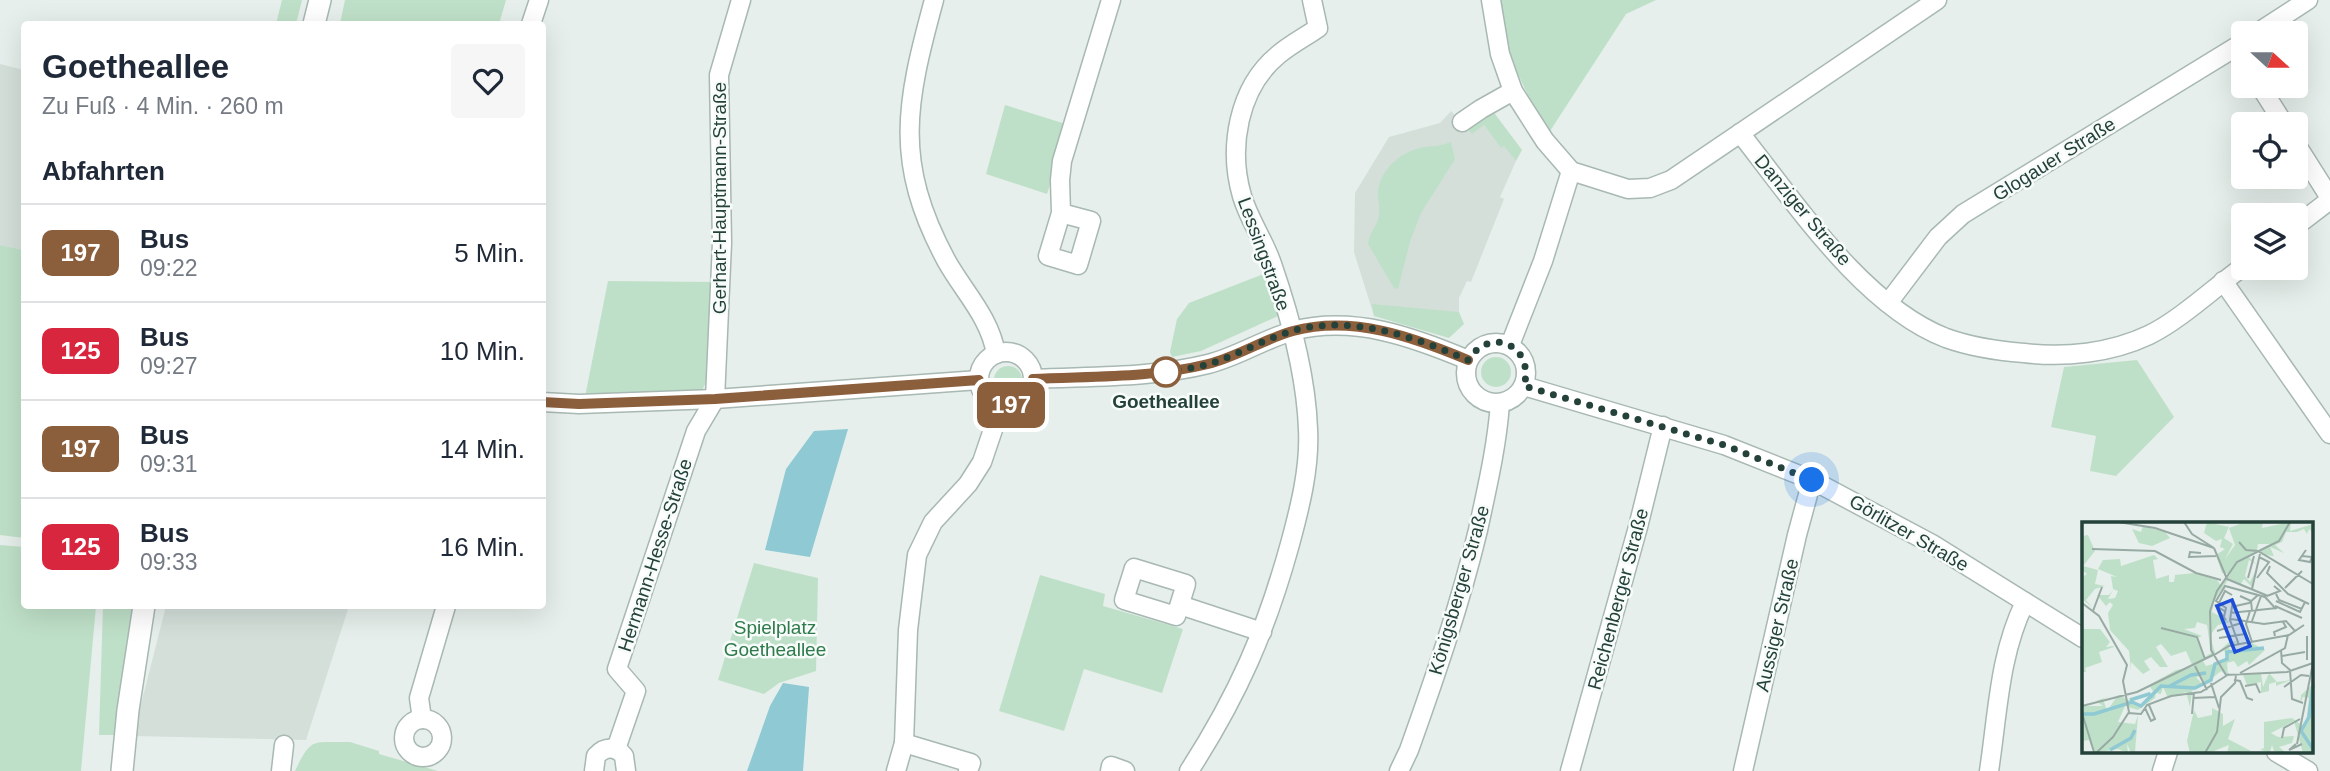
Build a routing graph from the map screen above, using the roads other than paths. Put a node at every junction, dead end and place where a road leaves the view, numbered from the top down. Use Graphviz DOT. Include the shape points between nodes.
graph roads {
  1 [pos="320,0"];
  2 [pos="539,0"];
  3 [pos="741,0"];
  4 [pos="934,0"];
  5 [pos="1111,0"];
  6 [pos="1311,0"];
  7 [pos="1491,0"];
  8 [pos="1937,0"];
  9 [pos="2308,0"];
  10 [pos="315,21"];
  11 [pos="532,21"];
  12 [pos="2276,21"];
  13 [pos="2231,56"];
  14 [pos="1513,91"];
  15 [pos="1462,122"];
  16 [pos="1741,133"];
  17 [pos="2308,163"];
  18 [pos="1571,171"];
  19 [pos="2330,199"];
  20 [pos="1061,212"];
  21 [pos="2308,216"];
  22 [pos="2231,275"];
  23 [pos="2223,281"];
  24 [pos="1888,303"];
  25 [pos="1292,331"];
  26 [pos="1510,345"];
  27 [pos="996,354"];
  28 [pos="1468,360"];
  29 [pos="1033,379"];
  30 [pos="979,380"];
  31 [pos="1524,386"];
  32 [pos="715,399"];
  33 [pos="546,402"];
  34 [pos="1500,403"];
  35 [pos="1001,406"];
  36 [pos="1663,426"];
  37 [pos="2330,434"];
  38 [pos="1812,480"];
  39 [pos="2025,602"];
  40 [pos="1180,605"];
  41 [pos="144,609"];
  42 [pos="445,609"];
  43 [pos="1262,632"];
  44 [pos="2082,637"];
  45 [pos="422,719"];
  46 [pos="904,743"];
  47 [pos="284,745"];
  48 [pos="616,750"];
  49 [pos="2167,754"];
  50 [pos="2279,754"];
  51 [pos="122,771"];
  52 [pos="281,771"];
  53 [pos="594,771"];
  54 [pos="626,771"];
  55 [pos="896,771"];
  56 [pos="968,771"];
  57 [pos="1110,771"];
  58 [pos="1125,771"];
  59 [pos="1189,771"];
  60 [pos="1399,771"];
  61 [pos="1570,771"];
  62 [pos="1743,771"];
  63 [pos="1989,771"];
  64 [pos="2162,771"];
  65 [pos="2308,771"];
  1 -- 10 [label="street"];
  2 -- 11 [label="street"];
  3 -- 32 [label="street, Gerhart-Hauptmann-Straße" via="719,75 722,243"];
  4 -- 27 [label="street" via="914,79 909,153 923,211 947,262 983,317"];
  5 -- 20 [label="street" via="1062,160"];
  6 -- 25 [label="street, Lessingstraße" via="1318,28 1264,70 1245,104 1236,139 1242,197 1271,261"];
  7 -- 14 [label="street" via="1500,54"];
  8 -- 16 [label="street"];
  9 -- 12 [label="street"];
  13 -- 24 [label="street, Glogauer Straße" via="1963,214 1938,237"];
  14 -- 15 [label="street"];
  14 -- 18 [label="street"];
  16 -- 18 [label="street" via="1671,180 1650,188 1628,189"];
  16 -- 24 [label="street, Danziger Straße" via="1838,255"];
  17 -- 19 [label="street"];
  18 -- 26 [label="street"];
  19 -- 21 [label="street"];
  22 -- 23 [label="street, Danziger Straße"];
  23 -- 24 [label="street, Danziger Straße" via="2151,334 2082,353 2042,355 1972,346 1914,322"];
  23 -- 37 [label="street"];
  25 -- 28 [label="street" via="1381,329"];
  25 -- 29 [label="street" via="1210,364 1166,372"];
  25 -- 43 [label="street" via="1307,411 1307,466 1292,539"];
  26 -- 28 [label="street" via="1489,343"];
  26 -- 31 [label="street" via="1526,367"];
  27 -- 29 [label="street" via="1021,357"];
  27 -- 30 [label="street" via="983,365"];
  28 -- 34 [label="street" via="1466,373 1472,392 1483,401"];
  29 -- 35 [label="street" via="1020,402"];
  30 -- 32 [label="street"];
  30 -- 35 [label="street" via="984,395"];
  31 -- 34 [label="street" via="1516,396"];
  31 -- 36 [label="street, Görlitzer Straße"];
  32 -- 33 [label="street"];
  32 -- 48 [label="street, Hermann-Hesse-Straße" via="696,431 617,669 636,691"];
  34 -- 60 [label="street, Königsberger Straße" via="1496,443 1465,583 1443,657"];
  35 -- 46 [label="street" via="982,463 933,522 917,555 908,630"];
  36 -- 38 [label="street, Görlitzer Straße"];
  36 -- 61 [label="street, Reichenberger Straße"];
  38 -- 39 [label="street, Görlitzer Straße" via="1932,544"];
  38 -- 62 [label="street, Aussiger Straße"];
  39 -- 44 [label="street, Görlitzer Straße"];
  39 -- 63 [label="street" via="2005,655"];
  40 -- 43 [label="street"];
  41 -- 51 [label="street"];
  42 -- 45 [label="street" via="419,698"];
  43 -- 59 [label="street" via="1237,692"];
  46 -- 55 [label="street"];
  46 -- 56 [label="street" via="971,763"];
  47 -- 52 [label="street"];
  48 -- 53 [label="street" via="600,752 593,761"];
  48 -- 54 [label="street" via="627,761"];
  49 -- 64 [label="street"];
  50 -- 65 [label="street"];
  57 -- 58 [label="street" via="1111,766"];
}
